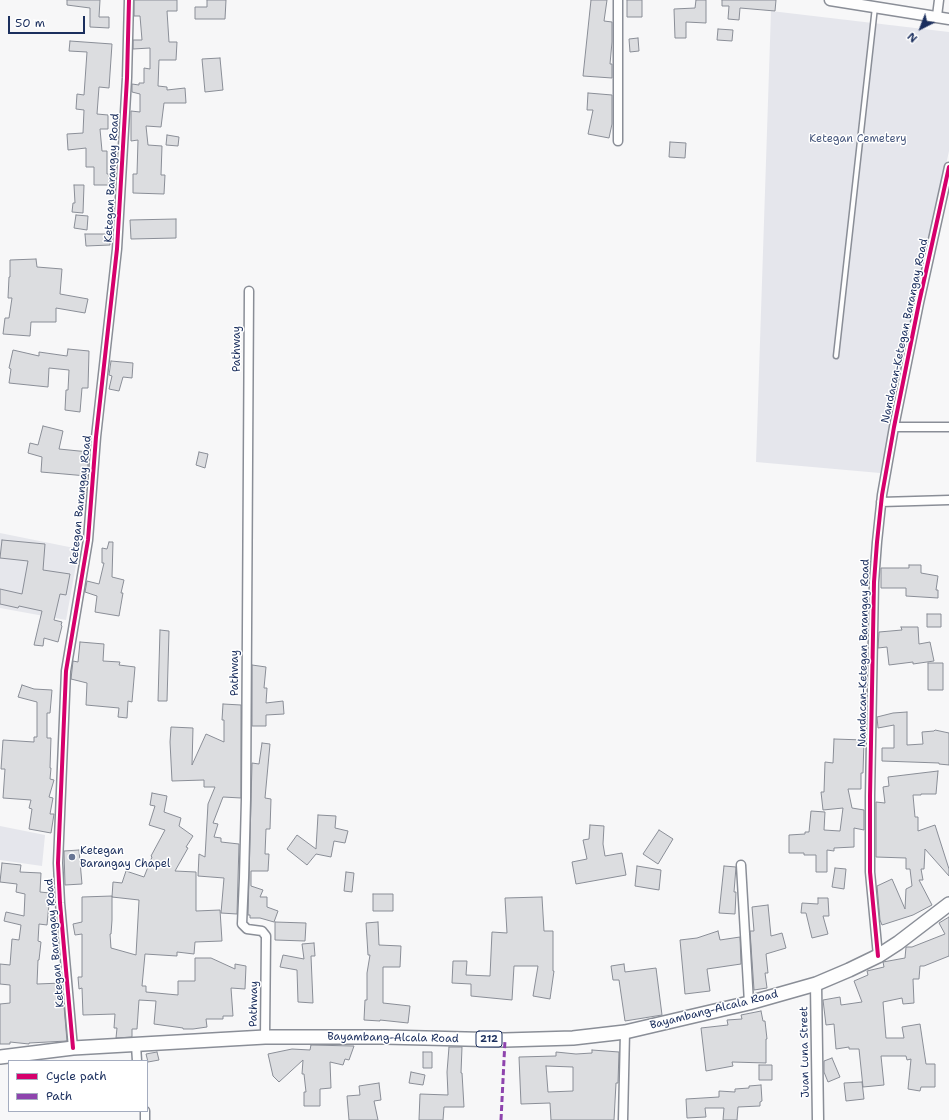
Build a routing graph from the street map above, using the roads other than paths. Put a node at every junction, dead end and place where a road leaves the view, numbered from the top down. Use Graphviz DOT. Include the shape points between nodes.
graph roads {
  1 [pos="129,0"];
  2 [pos="618,0"];
  3 [pos="830,0"];
  4 [pos="939,0"];
  5 [pos="875,7"];
  6 [pos="938,16"];
  7 [pos="949,19"];
  8 [pos="618,141"];
  9 [pos="949,167"];
  10 [pos="249,292"];
  11 [pos="836,356"];
  12 [pos="894,427"];
  13 [pos="949,427"];
  14 [pos="949,500"];
  15 [pos="881,502"];
  16 [pos="741,865"];
  17 [pos="949,904"];
  18 [pos="878,956"];
  19 [pos="816,984"];
  20 [pos="749,1003"];
  21 [pos="625,1032"];
  22 [pos="265,1037"];
  23 [pos="136,1045"];
  24 [pos="73,1048"];
  25 [pos="0,1057"];
  26 [pos="137,1060"];
  27 [pos="623,1120"];
  28 [pos="818,1120"];
  1 -- 24 [label="street, Ketegan Barangay Road" via="117,249 96,438 88,540 66,671 58,862"];
  2 -- 8 [label="street"];
  3 -- 5 [label="street"];
  4 -- 6 [label="street"];
  5 -- 6 [label="street"];
  5 -- 11 [label="lane"];
  6 -- 7 [label="street"];
  9 -- 12 [label="street, Nandacan-Ketegan Barangay Road"];
  10 -- 22 [label="street, Pathway" via="246,791 242,924 247,929 262,931 266,936"];
  12 -- 13 [label="street"];
  12 -- 15 [label="street, Nandacan-Ketegan Barangay Road"];
  14 -- 15 [label="street"];
  15 -- 18 [label="street, Nandacan-Ketegan Barangay Road" via="874,582 870,796 870,872"];
  16 -- 20 [label="street"];
  17 -- 18 [label="main road, Bayambang-Alcala Road / 212"];
  18 -- 19 [label="main road, Bayambang-Alcala Road / 212"];
  19 -- 20 [label="main road, Bayambang-Alcala Road / 212"];
  19 -- 28 [label="street, Juan Luna Street"];
  20 -- 21 [label="main road, Bayambang-Alcala Road / 212"];
  21 -- 22 [label="main road, Bayambang-Alcala Road / 212" via="573,1038 505,1040"];
  21 -- 27 [label="street"];
  22 -- 23 [label="main road, Bayambang-Alcala Road / 212"];
  23 -- 24 [label="main road, Bayambang-Alcala Road / 212"];
  23 -- 26 [label="street"];
  24 -- 25 [label="main road, Bayambang-Alcala Road / 212"];
}
